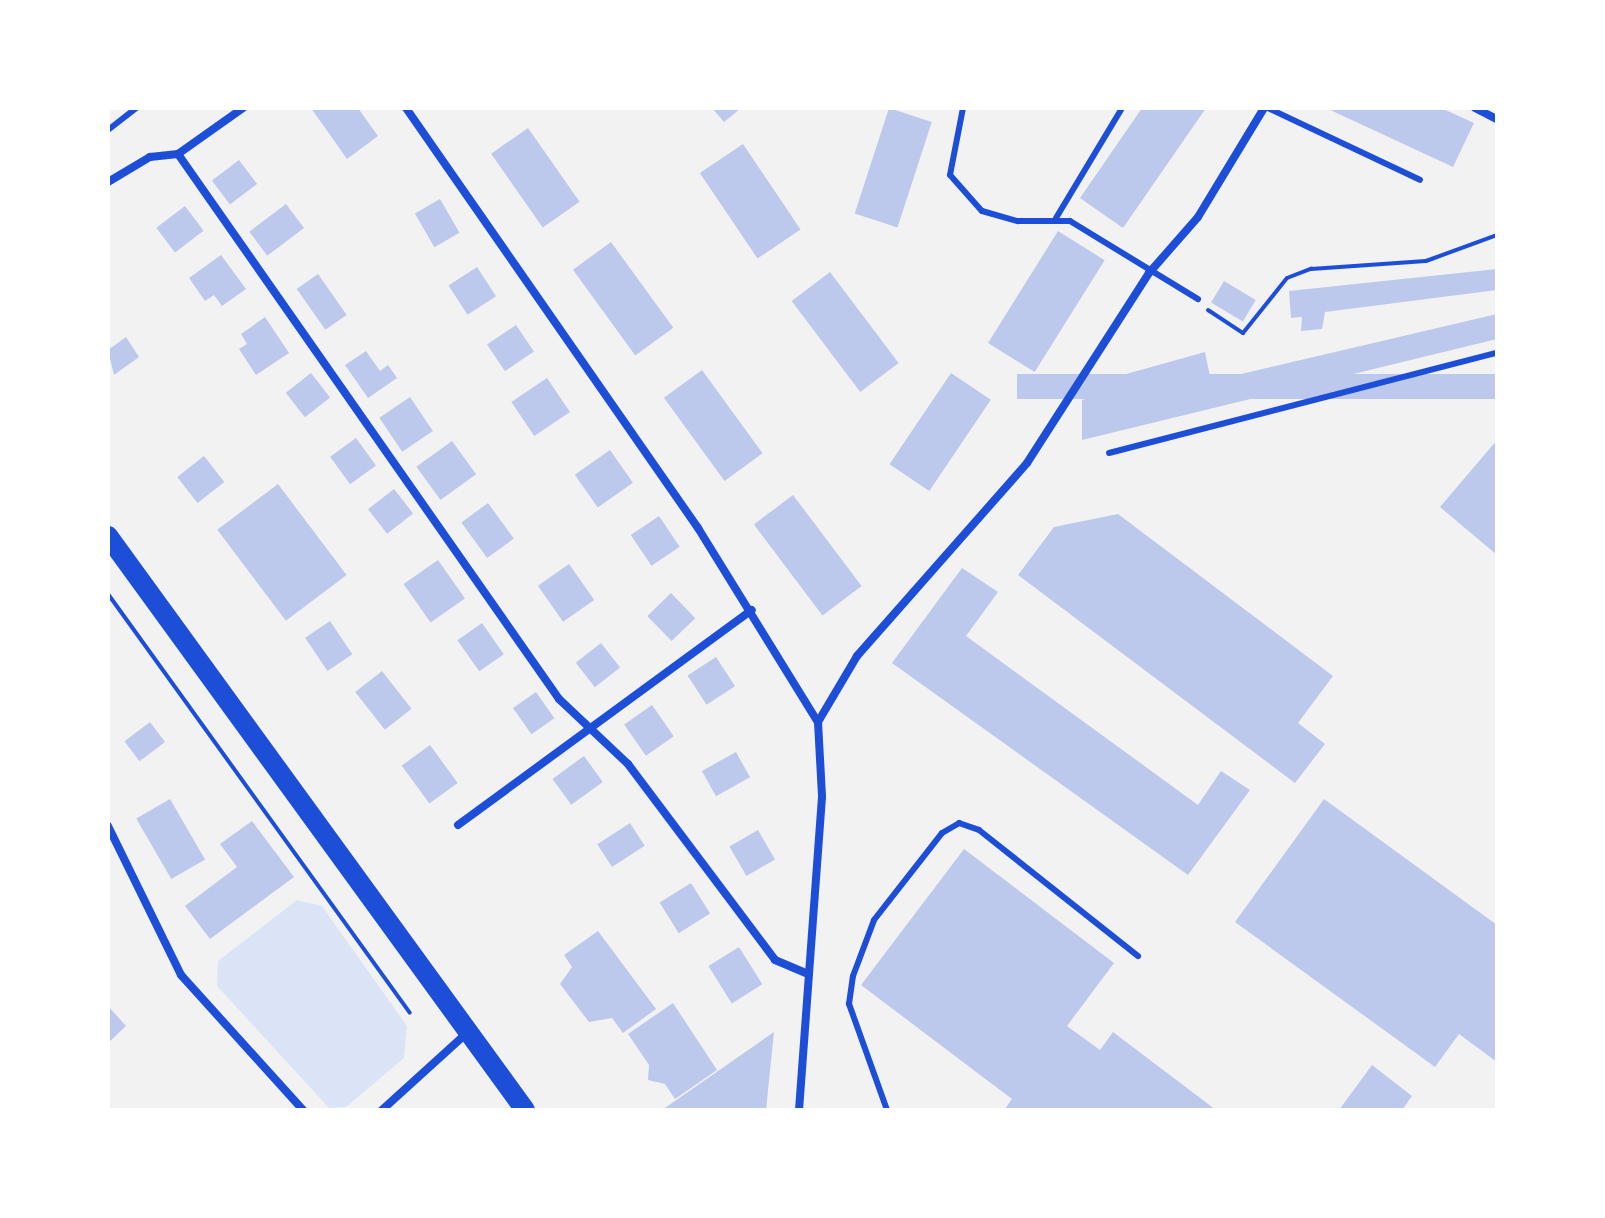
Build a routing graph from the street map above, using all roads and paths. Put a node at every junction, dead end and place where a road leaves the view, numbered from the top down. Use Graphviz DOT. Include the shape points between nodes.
graph roads {
  1 [pos="136,108"];
  2 [pos="243,108"];
  3 [pos="406,108"];
  4 [pos="963,108"];
  5 [pos="1122,108"];
  6 [pos="1266,108"];
  7 [pos="1475,108"];
  8 [pos="1497,119"];
  9 [pos="108,130"];
  10 [pos="178,154"];
  11 [pos="1420,180"];
  12 [pos="108,182"];
  13 [pos="1056,218"];
  14 [pos="1497,235"];
  15 [pos="1149,273"];
  16 [pos="1198,299"];
  17 [pos="1497,353"];
  18 [pos="1109,453"];
  19 [pos="108,536"];
  20 [pos="108,594"];
  21 [pos="752,610"];
  22 [pos="818,722"];
  23 [pos="596,727"];
  24 [pos="458,825"];
  25 [pos="108,826"];
  26 [pos="1138,956"];
  27 [pos="806,973"];
  28 [pos="410,1013"];
  29 [pos="468,1031"];
  30 [pos="303,1110"];
  31 [pos="382,1110"];
  32 [pos="525,1110"];
  33 [pos="799,1110"];
  34 [pos="887,1110"];
  1 -- 9 [label="lane"];
  2 -- 10 [label="street"];
  3 -- 21 [label="street"];
  4 -- 13 [label="lane" via="951,156 958,191 982,211 1018,221"];
  5 -- 13 [label="lane"];
  6 -- 11 [label="lane"];
  6 -- 15 [label="street" via="1198,217"];
  7 -- 8 [label="street"];
  10 -- 12 [label="street" via="150,157"];
  10 -- 23 [label="street" via="559,699"];
  13 -- 15 [label="lane" via="1099,236"];
  14 -- 16 [label="path" via="1426,261 1287,278 1243,333"];
  15 -- 16 [label="lane"];
  15 -- 22 [label="street" via="1027,463 857,656"];
  17 -- 18 [label="lane"];
  19 -- 29 [label="main road"];
  20 -- 28 [label="path"];
  21 -- 22 [label="street"];
  21 -- 23 [label="street"];
  22 -- 27 [label="street" via="822,797"];
  23 -- 24 [label="street"];
  23 -- 27 [label="street" via="775,960"];
  25 -- 30 [label="street" via="181,975"];
  26 -- 34 [label="lane" via="979,830 959,823 942,833 874,920 853,976 849,1004"];
  27 -- 33 [label="street"];
  29 -- 31 [label="street"];
  29 -- 32 [label="main road"];
}
